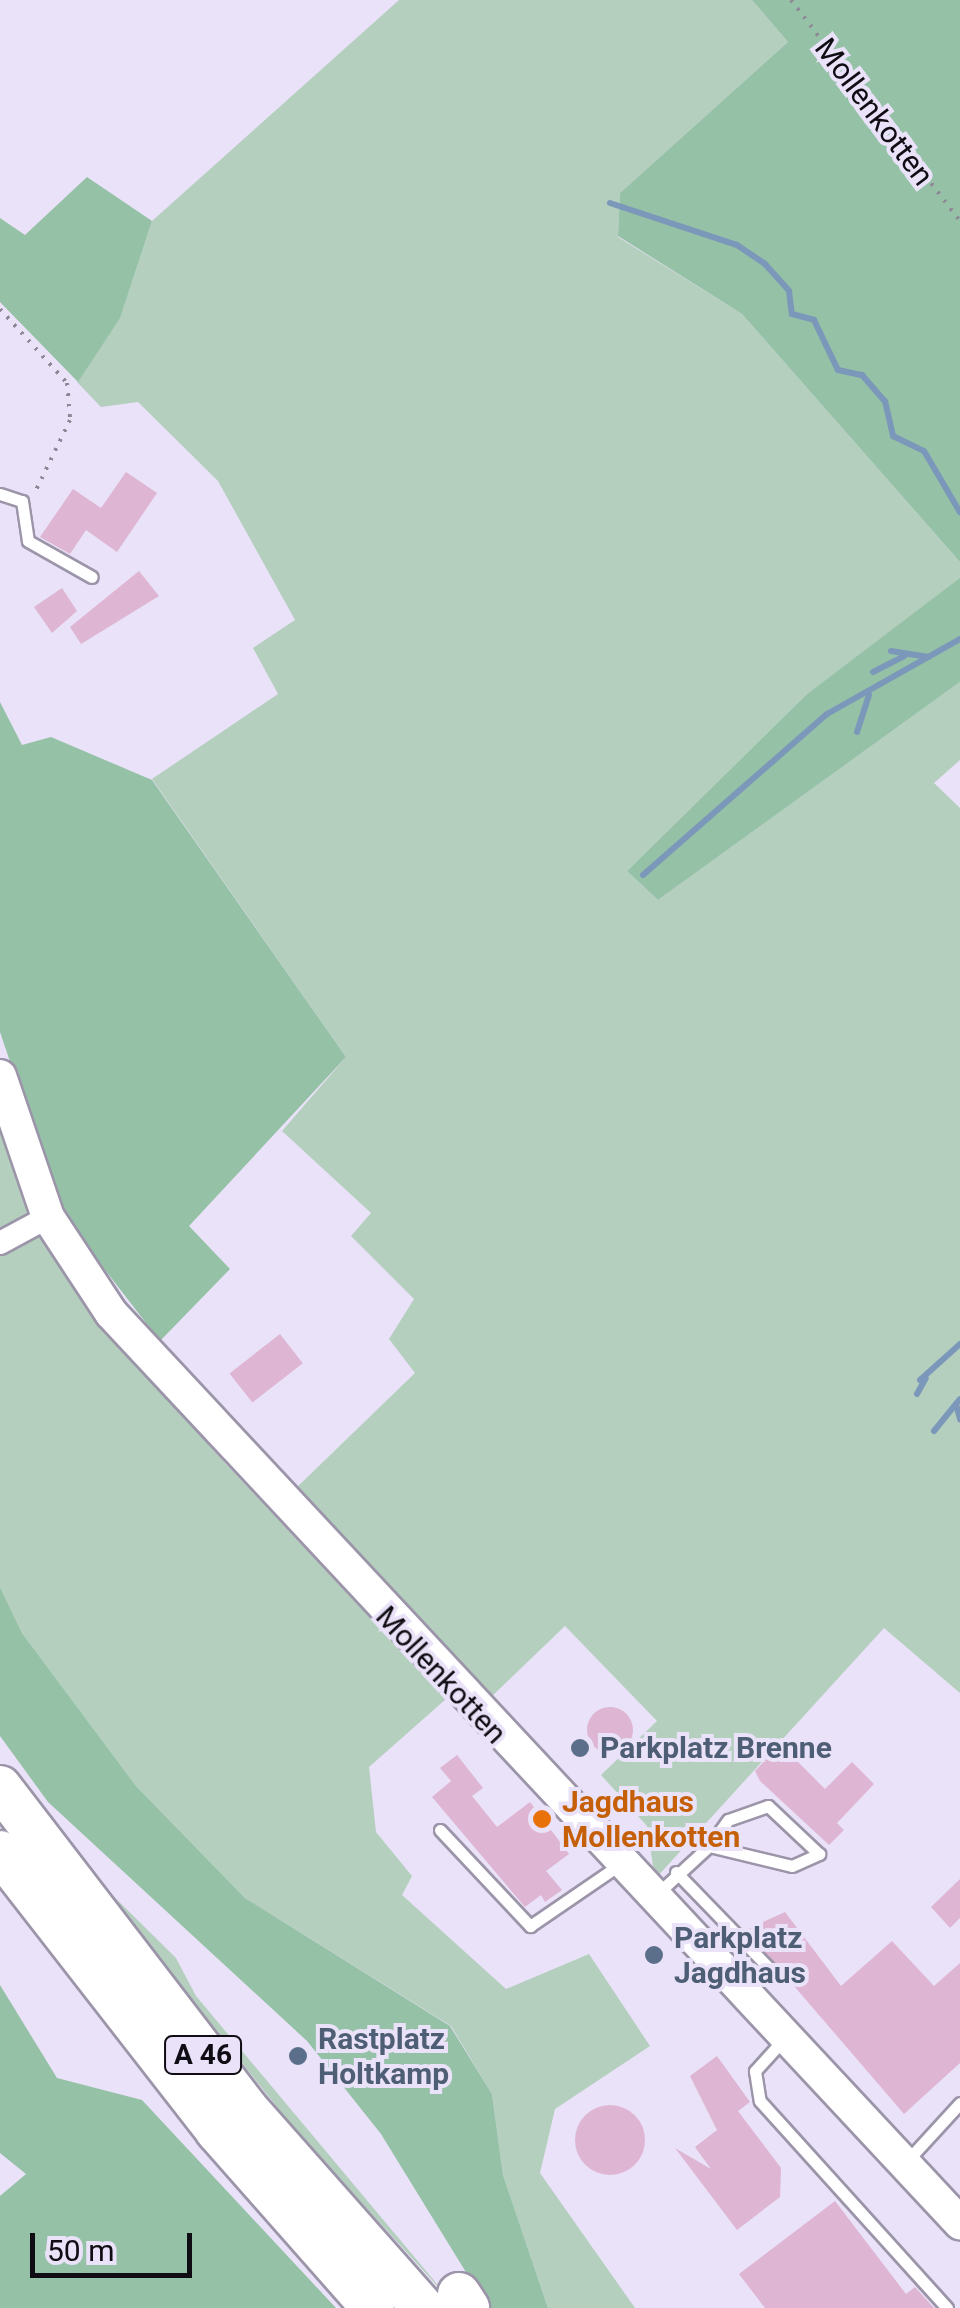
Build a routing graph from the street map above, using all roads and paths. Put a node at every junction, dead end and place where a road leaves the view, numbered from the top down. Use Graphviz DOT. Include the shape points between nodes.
graph roads {
  1 [pos="791,0"];
  2 [pos="960,222"];
  3 [pos="0,309"];
  4 [pos="0,494"];
  5 [pos="22,501"];
  6 [pos="92,577"];
  7 [pos="0,1076"];
  8 [pos="48,1217"];
  9 [pos="0,1243"];
  10 [pos="0,1767"];
  11 [pos="0,1787"];
  12 [pos="440,1830"];
  13 [pos="709,1846"];
  14 [pos="0,1852"];
  15 [pos="619,1864"];
  16 [pos="93,1865"];
  17 [pos="676,1872"];
  18 [pos="652,1900"];
  19 [pos="769,1968"];
  20 [pos="783,2040"];
  21 [pos="960,2104"];
  22 [pos="903,2166"];
  23 [pos="960,2223"];
  24 [pos="450,2303"];
  25 [pos="373,2308"];
  26 [pos="947,2308"];
  1 -- 2 [label="path, Mollenkotten"];
  3 -- 5 [label="path" via="67,382 70,420 36,493"];
  4 -- 5 [label="lane"];
  5 -- 6 [label="lane" via="28,541"];
  7 -- 8 [label="main road, Mollenkotten"];
  8 -- 9 [label="street"];
  8 -- 15 [label="main road, Mollenkotten" via="160,1371"];
  10 -- 16 [label="highway"];
  11 -- 24 [label="highway, A 46" via="234,2094"];
  12 -- 15 [label="lane" via="530,1926"];
  13 -- 13 [label="lane" via="792,1866 819,1854 768,1806 728,1820"];
  13 -- 17 [label="lane"];
  14 -- 25 [label="highway, A 46" via="217,2131"];
  15 -- 18 [label="main road, Mollenkotten"];
  17 -- 18 [label="lane"];
  17 -- 19 [label="lane"];
  18 -- 20 [label="main road, Mollenkotten"];
  20 -- 22 [label="main road, Mollenkotten"];
  20 -- 26 [label="lane" via="754,2071 760,2101"];
  21 -- 22 [label="lane"];
  22 -- 23 [label="main road, Mollenkotten"];
}
